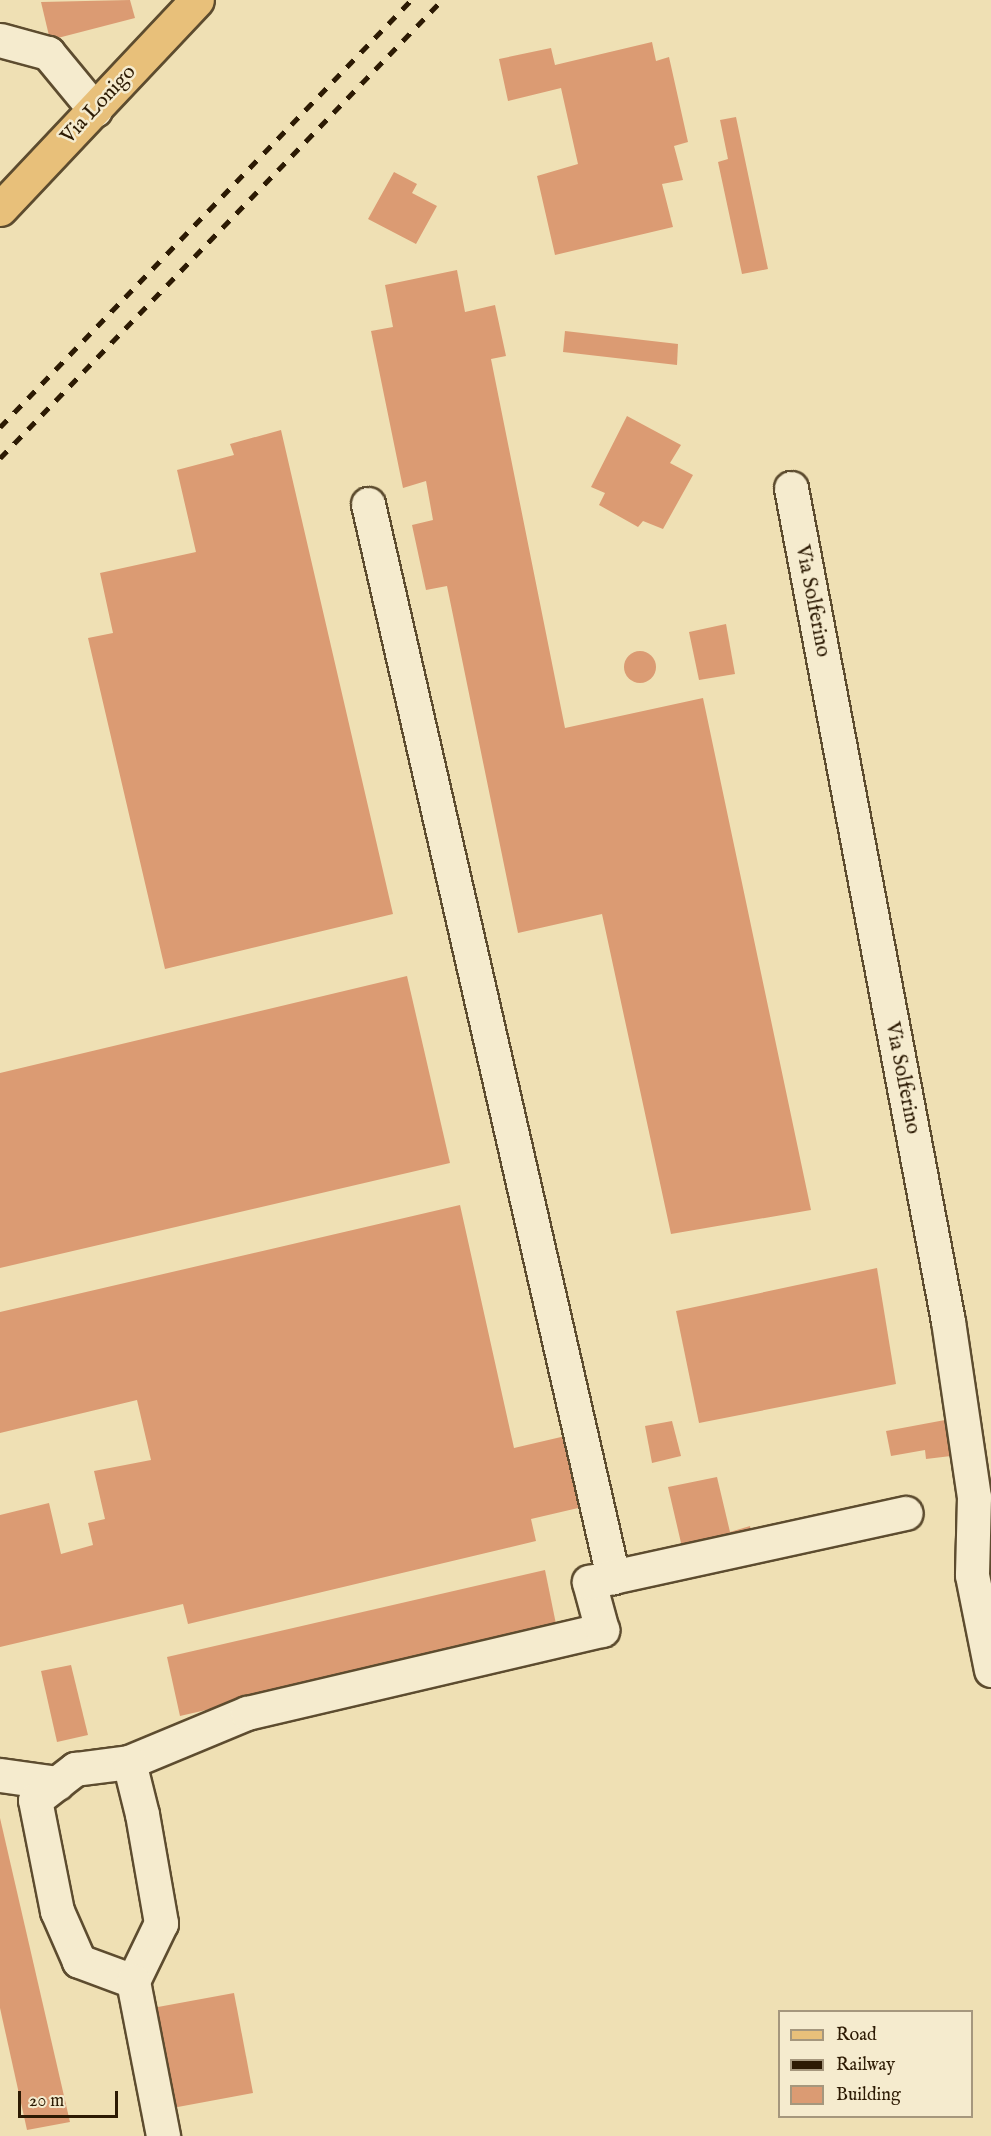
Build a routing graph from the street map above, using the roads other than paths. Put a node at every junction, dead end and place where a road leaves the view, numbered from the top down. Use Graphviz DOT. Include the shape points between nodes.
graph roads {
  1 [pos="197,0"];
  2 [pos="0,40"];
  3 [pos="95,110"];
  4 [pos="0,209"];
  5 [pos="791,488"];
  6 [pos="368,504"];
  7 [pos="906,1513"];
  8 [pos="982,1572"];
  9 [pos="613,1577"];
  10 [pos="991,1670"];
  11 [pos="129,1762"];
  12 [pos="0,1775"];
  13 [pos="57,1783"];
  14 [pos="133,1981"];
  15 [pos="163,2136"];
  1 -- 3 [label="main road, Via Lonigo"];
  2 -- 3 [label="street" via="48,53"];
  3 -- 4 [label="main road, Via Lonigo"];
  5 -- 8 [label="street, Via Solferino" via="948,1321"];
  6 -- 9 [label="street"];
  7 -- 9 [label="street"];
  8 -- 10 [label="street, Via Solferino"];
  9 -- 11 [label="street" via="589,1582 602,1630 247,1713"];
  11 -- 13 [label="street" via="75,1769"];
  11 -- 14 [label="street" via="161,1923"];
  12 -- 13 [label="street"];
  13 -- 14 [label="street" via="35,1800 57,1911 79,1961"];
  14 -- 15 [label="street"];
}
